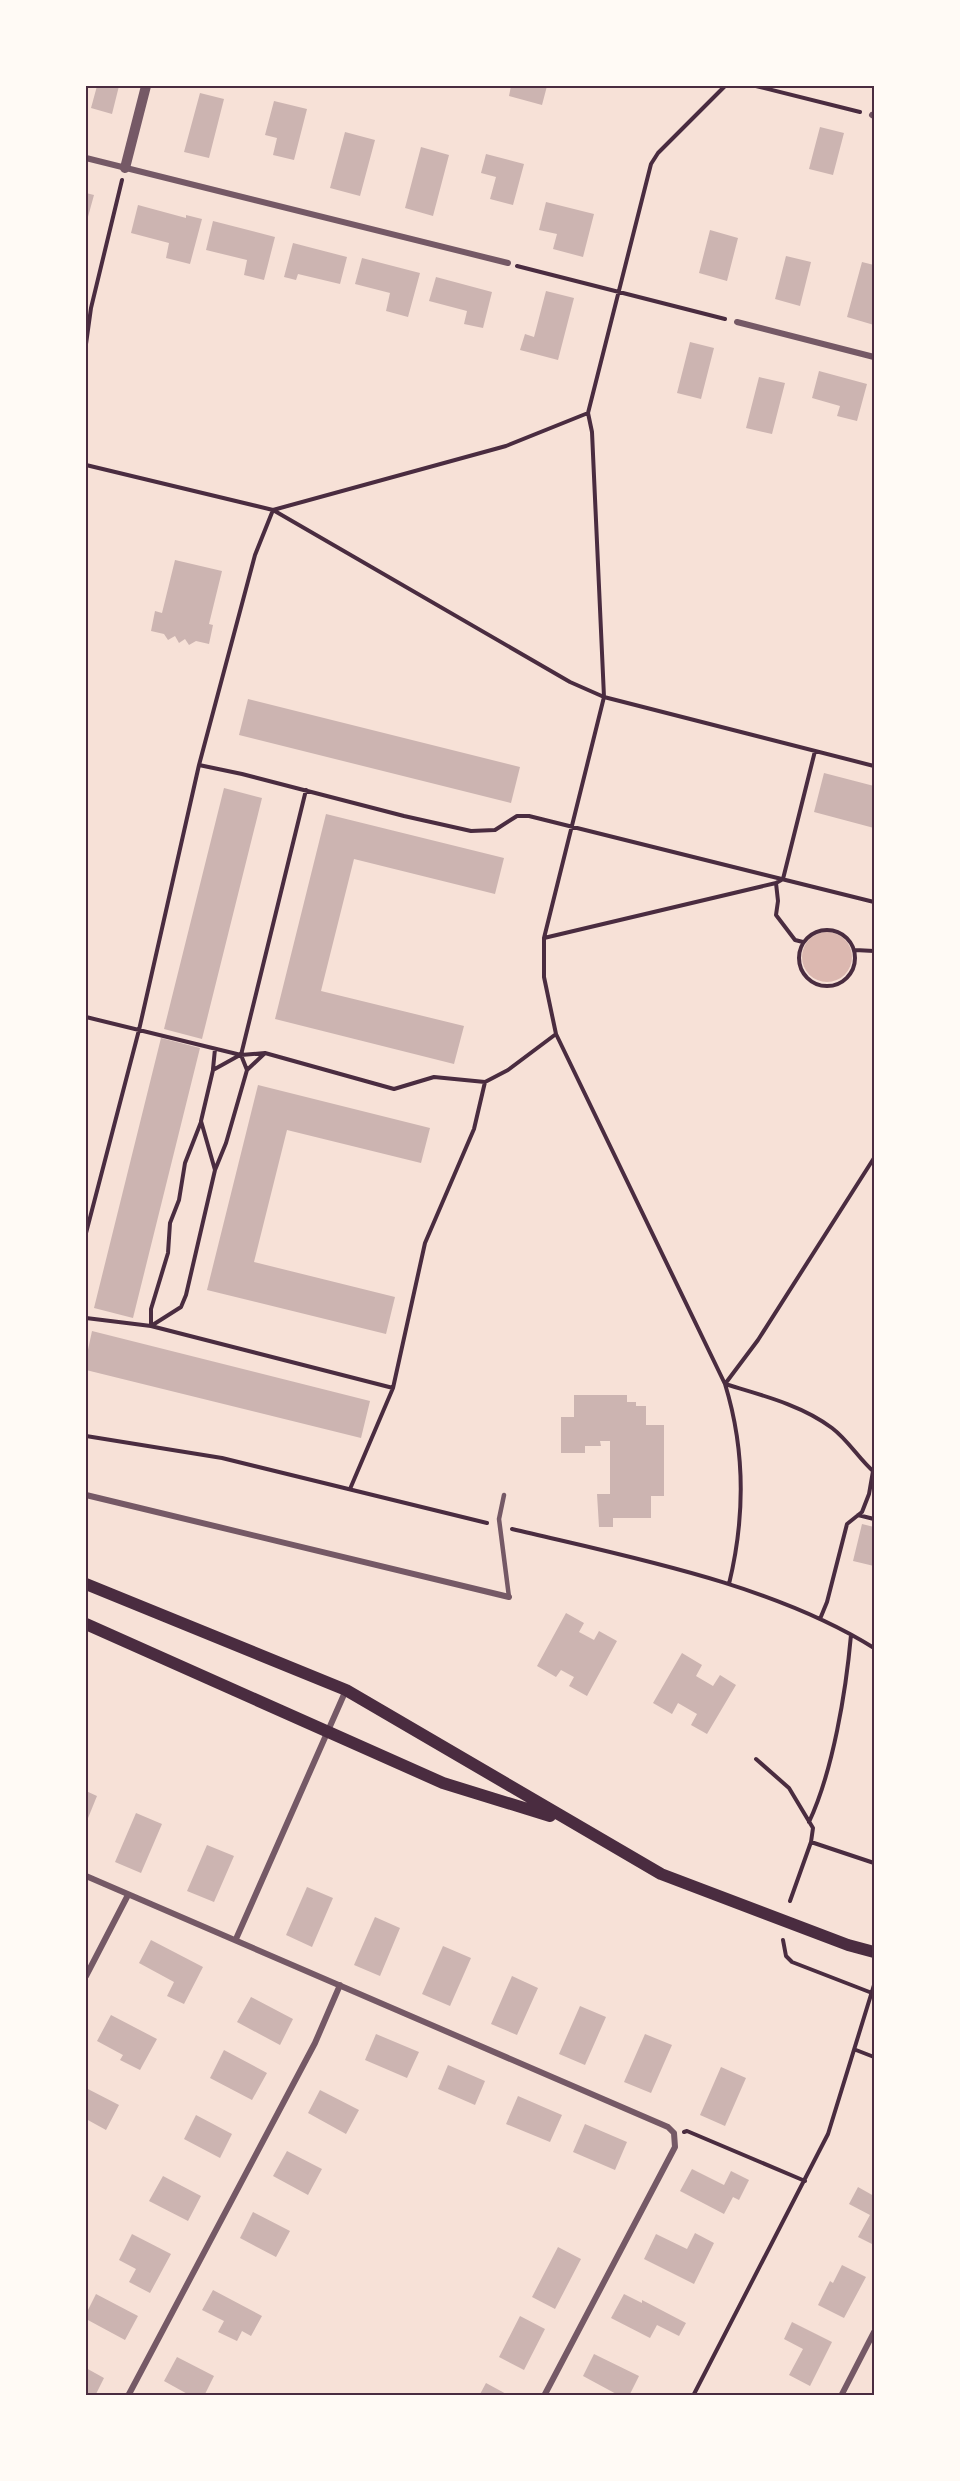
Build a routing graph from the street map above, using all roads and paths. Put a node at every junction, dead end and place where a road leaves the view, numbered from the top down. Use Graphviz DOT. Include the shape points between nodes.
graph roads {
  1 [pos="146,86"];
  2 [pos="725,86"];
  3 [pos="756,86"];
  4 [pos="873,115"];
  5 [pos="86,158"];
  6 [pos="125,168"];
  7 [pos="508,263"];
  8 [pos="620,292"];
  9 [pos="737,322"];
  10 [pos="874,357"];
  11 [pos="86,376"];
  12 [pos="588,413"];
  13 [pos="86,465"];
  14 [pos="273,510"];
  15 [pos="604,697"];
  16 [pos="815,751"];
  17 [pos="199,765"];
  18 [pos="874,766"];
  19 [pos="306,790"];
  20 [pos="572,825"];
  21 [pos="783,879"];
  22 [pos="776,883"];
  23 [pos="874,902"];
  24 [pos="544,938"];
  25 [pos="803,942"];
  26 [pos="855,950"];
  27 [pos="874,951"];
  28 [pos="86,1017"];
  29 [pos="139,1030"];
  30 [pos="556,1034"];
  31 [pos="214,1049"];
  32 [pos="265,1053"];
  33 [pos="241,1055"];
  34 [pos="213,1070"];
  35 [pos="248,1070"];
  36 [pos="485,1082"];
  37 [pos="201,1121"];
  38 [pos="874,1158"];
  39 [pos="215,1170"];
  40 [pos="86,1233"];
  41 [pos="86,1318"];
  42 [pos="151,1326"];
  43 [pos="725,1384"];
  44 [pos="393,1388"];
  45 [pos="86,1436"];
  46 [pos="874,1471"];
  47 [pos="350,1489"];
  48 [pos="86,1495"];
  49 [pos="504,1495"];
  50 [pos="858,1515"];
  51 [pos="874,1519"];
  52 [pos="500,1526"];
  53 [pos="86,1584"];
  54 [pos="729,1584"];
  55 [pos="509,1597"];
  56 [pos="820,1619"];
  57 [pos="86,1624"];
  58 [pos="851,1635"];
  59 [pos="874,1648"];
  60 [pos="346,1690"];
  61 [pos="327,1730"];
  62 [pos="756,1759"];
  63 [pos="572,1822"];
  64 [pos="809,1822"];
  65 [pos="811,1842"];
  66 [pos="874,1863"];
  67 [pos="86,1876"];
  68 [pos="129,1895"];
  69 [pos="790,1901"];
  70 [pos="236,1939"];
  71 [pos="783,1940"];
  72 [pos="874,1952"];
  73 [pos="86,1976"];
  74 [pos="340,1985"];
  75 [pos="874,1985"];
  76 [pos="872,1993"];
  77 [pos="856,2050"];
  78 [pos="874,2057"];
  79 [pos="673,2133"];
  80 [pos="805,2181"];
  81 [pos="874,2332"];
  82 [pos="128,2396"];
  83 [pos="544,2396"];
  84 [pos="693,2396"];
  85 [pos="841,2396"];
  1 -- 6 [label="street"];
  2 -- 8 [label="path" via="651,164"];
  3 -- 4 [label="path"];
  5 -- 6 [label="street"];
  6 -- 7 [label="street"];
  6 -- 11 [label="path" via="91,308"];
  7 -- 8 [label="path"];
  8 -- 9 [label="path"];
  8 -- 12 [label="path"];
  9 -- 10 [label="street"];
  12 -- 14 [label="path" via="506,446"];
  12 -- 15 [label="path"];
  13 -- 14 [label="path"];
  14 -- 15 [label="path" via="570,682"];
  14 -- 17 [label="path" via="255,555"];
  15 -- 16 [label="path"];
  15 -- 20 [label="path"];
  16 -- 18 [label="path"];
  16 -- 21 [label="path"];
  17 -- 19 [label="path"];
  17 -- 29 [label="path"];
  19 -- 20 [label="path" via="471,831 495,831 517,816"];
  19 -- 33 [label="path"];
  20 -- 21 [label="path"];
  20 -- 24 [label="path"];
  21 -- 22 [label="path"];
  21 -- 23 [label="path"];
  22 -- 24 [label="path"];
  22 -- 25 [label="path" via="776,915 795,940"];
  24 -- 30 [label="path" via="544,977"];
  25 -- 26 [label="path" via="811,934 831,929 842,933"];
  25 -- 26 [label="path" via="798,955 801,969 809,981 823,987 837,985 849,977 855,964"];
  26 -- 27 [label="path"];
  28 -- 29 [label="path"];
  29 -- 31 [label="path"];
  29 -- 40 [label="path"];
  30 -- 36 [label="path"];
  30 -- 43 [label="path"];
  31 -- 33 [label="path"];
  31 -- 34 [label="path"];
  32 -- 33 [label="path"];
  32 -- 35 [label="path"];
  32 -- 36 [label="path" via="394,1089 434,1077"];
  33 -- 34 [label="path"];
  33 -- 35 [label="path"];
  34 -- 37 [label="path"];
  35 -- 39 [label="path"];
  36 -- 44 [label="path" via="474,1129 425,1243"];
  37 -- 39 [label="path"];
  37 -- 42 [label="path" via="185,1163 170,1223 168,1253 151,1309"];
  38 -- 43 [label="path" via="758,1340"];
  39 -- 42 [label="path" via="186,1295 181,1307"];
  41 -- 42 [label="path"];
  42 -- 44 [label="path"];
  43 -- 46 [label="path" via="818,1419"];
  43 -- 54 [label="path" via="737,1432 741,1483 736,1555"];
  44 -- 47 [label="path"];
  45 -- 47 [label="path" via="222,1458"];
  46 -- 50 [label="path" via="869,1494"];
  47 -- 52 [label="path"];
  48 -- 55 [label="street"];
  49 -- 52 [label="lane"];
  50 -- 51 [label="path"];
  50 -- 56 [label="path" via="847,1524"];
  52 -- 54 [label="path"];
  52 -- 55 [label="lane"];
  53 -- 60 [label="main road"];
  54 -- 56 [label="path"];
  56 -- 58 [label="path"];
  57 -- 61 [label="main road"];
  58 -- 59 [label="path"];
  58 -- 64 [label="path" via="848,1675 833,1746"];
  60 -- 61 [label="street"];
  60 -- 63 [label="main road"];
  61 -- 63 [label="main road" via="443,1783"];
  61 -- 70 [label="street"];
  62 -- 64 [label="path" via="789,1788"];
  63 -- 72 [label="main road" via="661,1874"];
  64 -- 65 [label="path" via="813,1828"];
  65 -- 66 [label="path"];
  65 -- 69 [label="path"];
  67 -- 68 [label="street"];
  68 -- 70 [label="street"];
  68 -- 73 [label="street"];
  70 -- 74 [label="street"];
  71 -- 76 [label="path" via="786,1956 792,1962"];
  74 -- 79 [label="street" via="668,2127"];
  74 -- 82 [label="street" via="315,2043"];
  75 -- 76 [label="path"];
  76 -- 77 [label="path"];
  77 -- 78 [label="path"];
  77 -- 80 [label="path" via="828,2134"];
  79 -- 80 [label="path" via="687,2131"];
  79 -- 83 [label="street" via="675,2147"];
  80 -- 84 [label="path"];
  81 -- 85 [label="street"];
}
